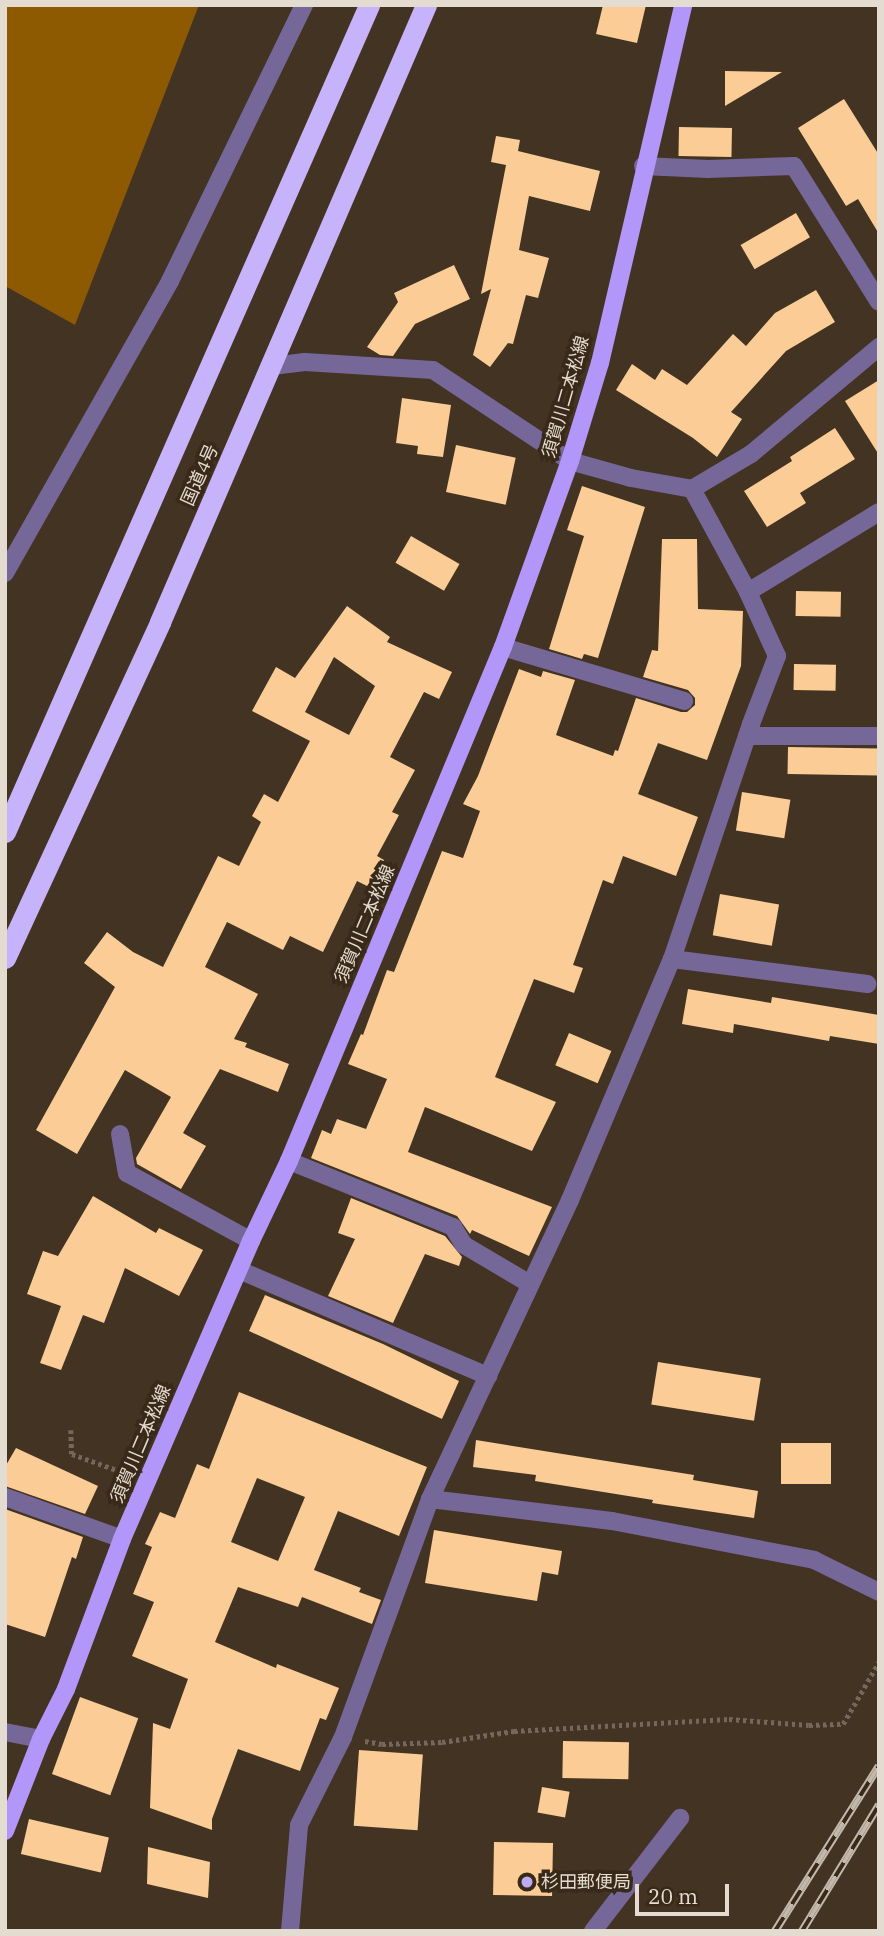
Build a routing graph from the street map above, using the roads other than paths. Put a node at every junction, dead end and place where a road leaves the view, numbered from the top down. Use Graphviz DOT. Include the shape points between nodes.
graph roads {
  1 [pos="304,5"];
  2 [pos="369,5"];
  3 [pos="426,5"];
  4 [pos="682,5"];
  5 [pos="643,166"];
  6 [pos="879,302"];
  7 [pos="879,347"];
  8 [pos="272,366"];
  9 [pos="570,461"];
  10 [pos="692,489"];
  11 [pos="879,512"];
  12 [pos="5,573"];
  13 [pos="748,592"];
  14 [pos="503,648"];
  15 [pos="684,701"];
  16 [pos="747,736"];
  17 [pos="879,736"];
  18 [pos="5,832"];
  19 [pos="5,958"];
  20 [pos="672,959"];
  21 [pos="867,984"];
  22 [pos="120,1133"];
  23 [pos="289,1161"];
  24 [pos="251,1241"];
  25 [pos="239,1269"];
  26 [pos="530,1284"];
  27 [pos="488,1376"];
  28 [pos="5,1497"];
  29 [pos="430,1499"];
  30 [pos="122,1539"];
  31 [pos="879,1592"];
  32 [pos="5,1732"];
  33 [pos="41,1739"];
  34 [pos="680,1818"];
  35 [pos="5,1831"];
  36 [pos="290,1931"];
  37 [pos="593,1931"];
  1 -- 12 [label="street" via="170,281"];
  2 -- 18 [label="highway, 国道4号"];
  3 -- 8 [label="highway, 国道4号"];
  4 -- 5 [label="main road, 須賀川二本松線"];
  5 -- 6 [label="street" via="794,166"];
  5 -- 9 [label="main road, 須賀川二本松線" via="600,363"];
  7 -- 10 [label="street" via="751,454"];
  8 -- 9 [label="street" via="305,362 433,370"];
  8 -- 19 [label="highway, 国道4号"];
  9 -- 10 [label="street"];
  9 -- 14 [label="main road, 須賀川二本松線"];
  10 -- 13 [label="street"];
  11 -- 13 [label="street"];
  13 -- 16 [label="street" via="777,656"];
  14 -- 15 [label="street"];
  14 -- 23 [label="main road, 須賀川二本松線"];
  16 -- 17 [label="street"];
  16 -- 20 [label="street"];
  20 -- 21 [label="street"];
  20 -- 26 [label="street"];
  22 -- 24 [label="street" via="127,1173"];
  23 -- 24 [label="main road, 須賀川二本松線"];
  23 -- 26 [label="street" via="453,1227 464,1245"];
  24 -- 25 [label="main road, 須賀川二本松線"];
  25 -- 27 [label="street"];
  25 -- 30 [label="main road, 須賀川二本松線"];
  26 -- 27 [label="street"];
  27 -- 29 [label="street"];
  28 -- 30 [label="street"];
  29 -- 31 [label="street" via="612,1521 814,1560"];
  29 -- 36 [label="street" via="343,1737 299,1825"];
  30 -- 33 [label="main road, 須賀川二本松線" via="66,1689"];
  32 -- 33 [label="street"];
  33 -- 35 [label="main road, 須賀川二本松線"];
  34 -- 37 [label="street"];
}
